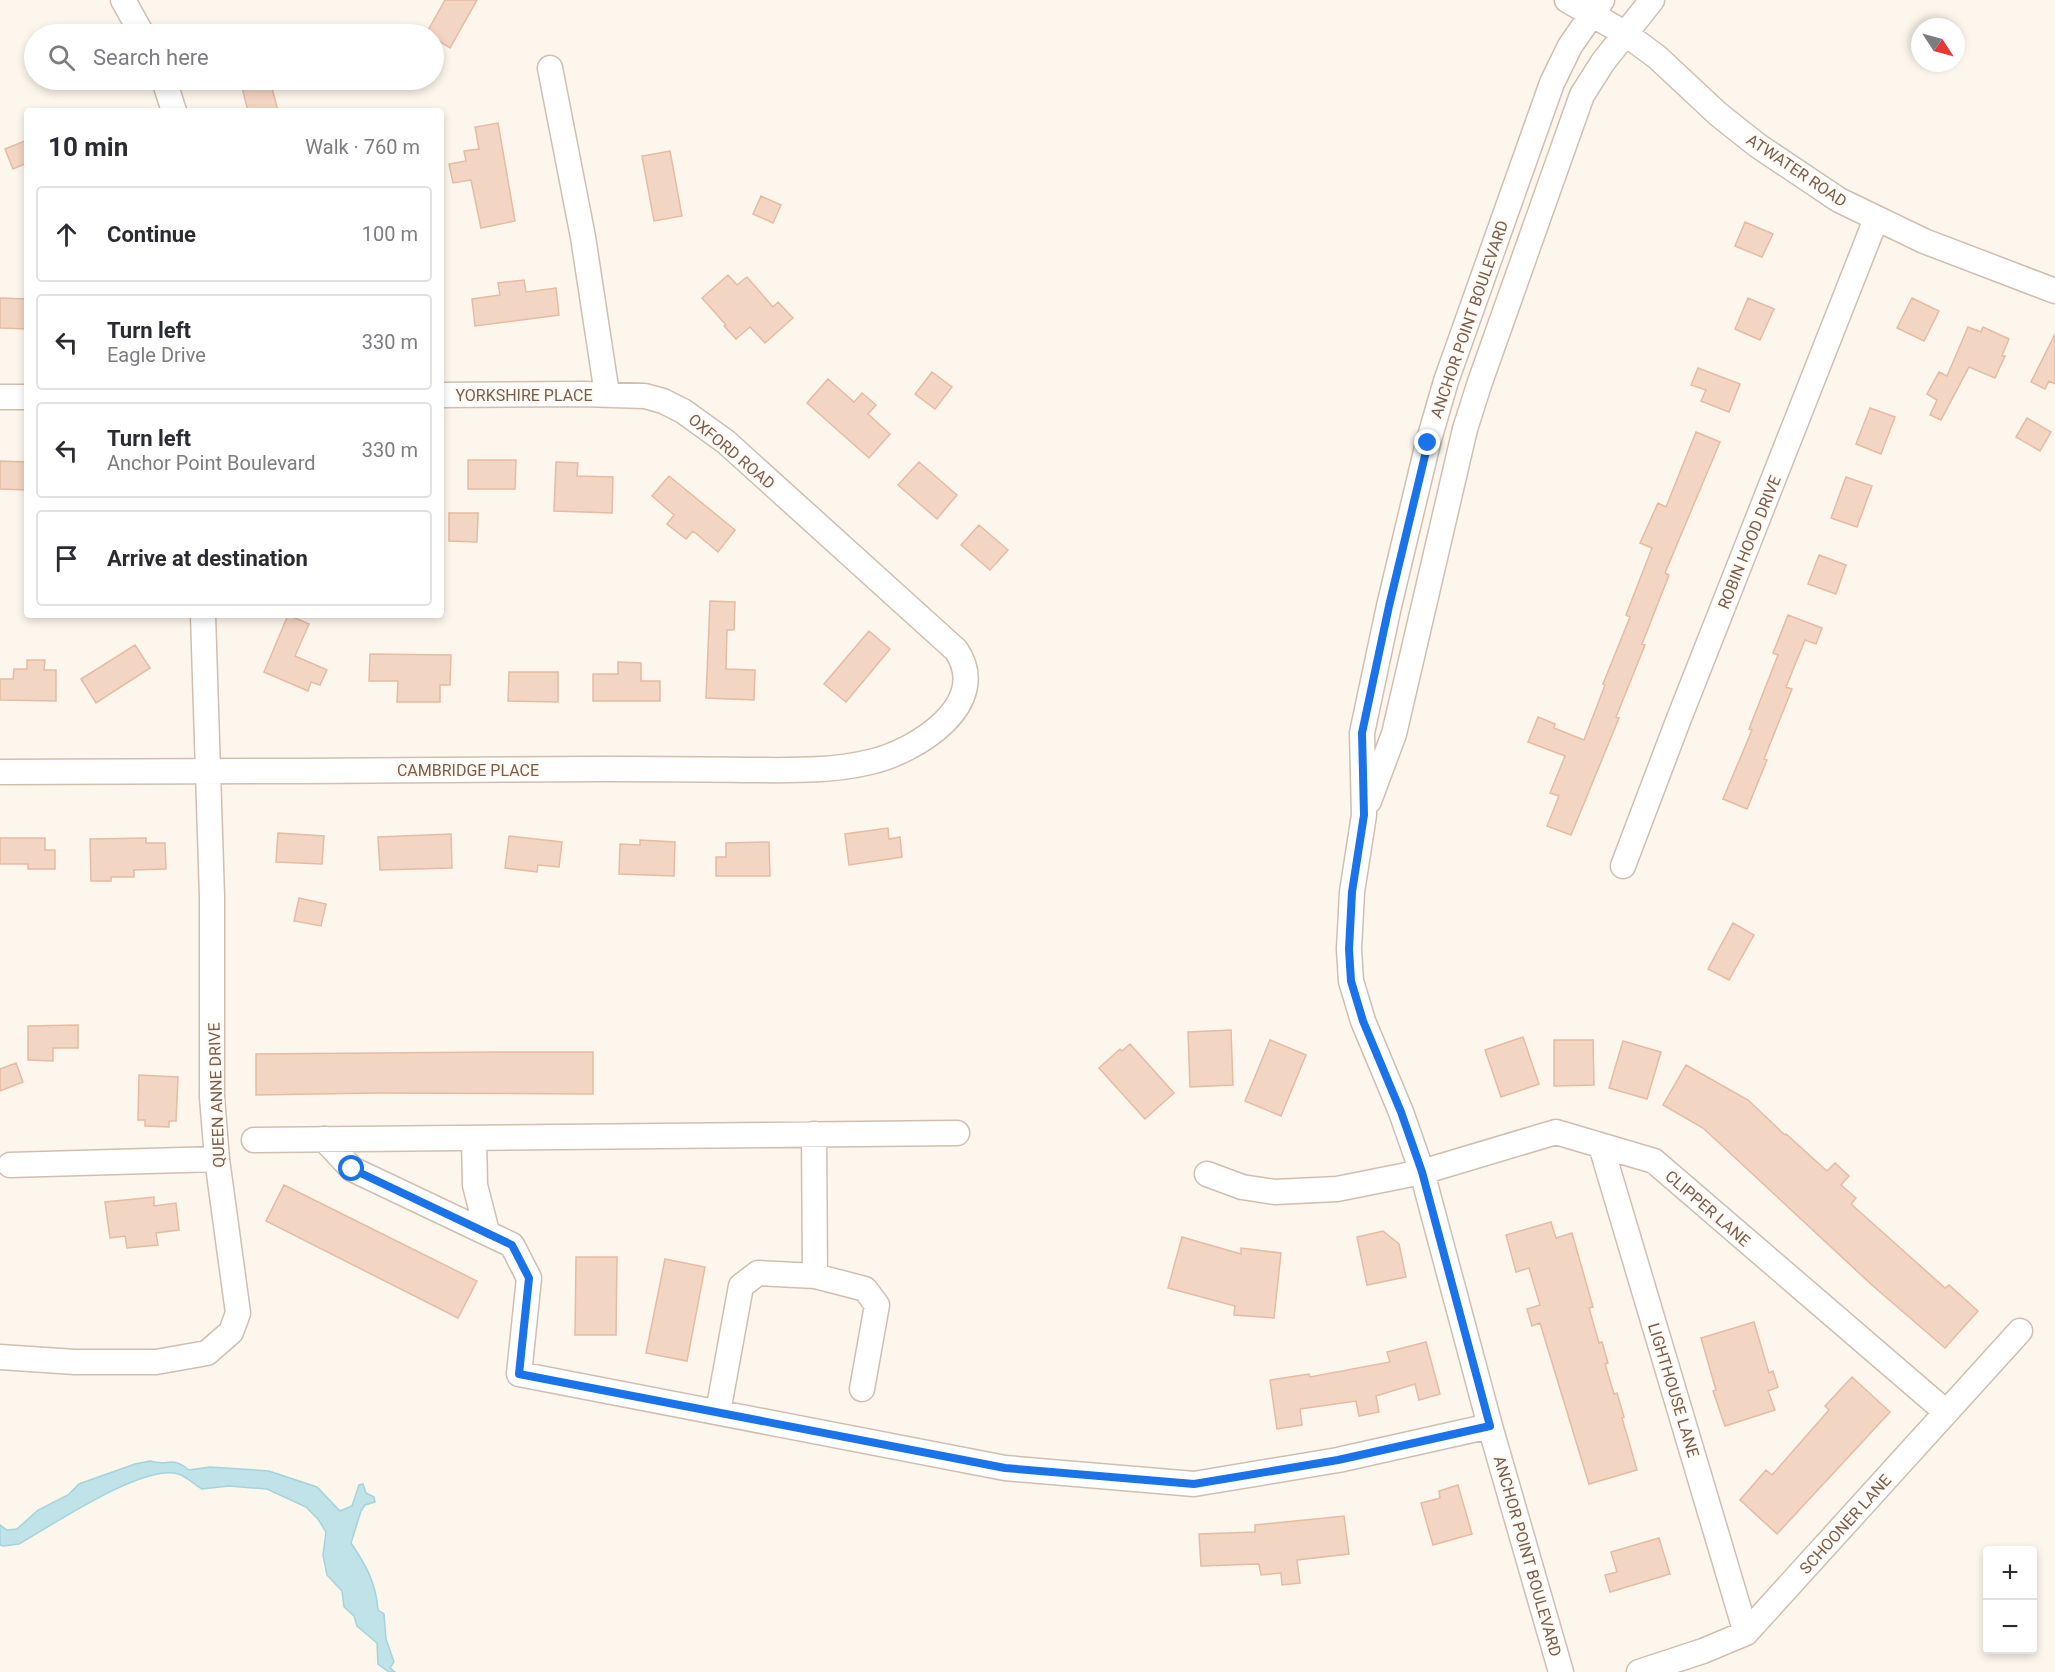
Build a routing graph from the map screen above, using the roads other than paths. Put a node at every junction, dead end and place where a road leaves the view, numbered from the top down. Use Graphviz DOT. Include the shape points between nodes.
graph roads {
  1 [pos="123,0"];
  2 [pos="1567,0"];
  3 [pos="1652,0"];
  4 [pos="1596,7"];
  5 [pos="136,24"];
  6 [pos="1626,34"];
  7 [pos="550,68"];
  8 [pos="167,90"];
  9 [pos="173,108"];
  10 [pos="1876,219"];
  11 [pos="2055,291"];
  12 [pos="607,394"];
  13 [pos="444,396"];
  14 [pos="0,397"];
  15 [pos="24,397"];
  16 [pos="203,618"];
  17 [pos="928,735"];
  18 [pos="208,771"];
  19 [pos="0,772"];
  20 [pos="1364,815"];
  21 [pos="1623,866"];
  22 [pos="957,1133"];
  23 [pos="814,1134"];
  24 [pos="474,1138"];
  25 [pos="324,1139"];
  26 [pos="254,1140"];
  27 [pos="1601,1146"];
  28 [pos="217,1159"];
  29 [pos="10,1165"];
  30 [pos="1422,1172"];
  31 [pos="1207,1174"];
  32 [pos="487,1232"];
  33 [pos="815,1276"];
  34 [pos="2020,1331"];
  35 [pos="0,1357"];
  36 [pos="862,1389"];
  37 [pos="1946,1412"];
  38 [pos="718,1413"];
  39 [pos="1490,1426"];
  40 [pos="1746,1634"];
  41 [pos="1561,1672"];
  42 [pos="1639,1672"];
  1 -- 5 [label="street"];
  2 -- 4 [label="street, ATWATER ROAD"];
  3 -- 6 [label="street, ANCHOR POINT BOULEVARD"];
  4 -- 6 [label="street, ATWATER ROAD"];
  4 -- 20 [label="street, ANCHOR POINT BOULEVARD" via="1552,83 1428,443 1362,733"];
  6 -- 10 [label="street, ATWATER ROAD" via="1756,145 1839,200"];
  6 -- 20 [label="street, ANCHOR POINT BOULEVARD" via="1582,95 1480,382 1452,478 1394,734"];
  7 -- 12 [label="street" via="583,237"];
  8 -- 9 [label="street"];
  10 -- 11 [label="street, ATWATER ROAD"];
  10 -- 21 [label="street, ROBIN HOOD DRIVE"];
  12 -- 13 [label="street, YORKSHIRE PLACE"];
  12 -- 17 [label="street, OXFORD ROAD" via="663,401 726,442 956,650 966,678 964,694 951,716"];
  14 -- 15 [label="street"];
  16 -- 18 [label="street, QUEEN ANNE DRIVE"];
  17 -- 18 [label="street, CAMBRIDGE PLACE" via="873,762 811,770"];
  18 -- 19 [label="street, CAMBRIDGE PLACE"];
  18 -- 28 [label="street, QUEEN ANNE DRIVE" via="212,1097"];
  20 -- 30 [label="street, ANCHOR POINT BOULEVARD" via="1352,892 1351,981"];
  22 -- 23 [label="street"];
  23 -- 24 [label="street"];
  23 -- 33 [label="street"];
  24 -- 25 [label="street"];
  24 -- 32 [label="street" via="475,1185"];
  25 -- 26 [label="street"];
  25 -- 32 [label="street" via="352,1169"];
  27 -- 30 [label="street, CLIPPER LANE" via="1556,1132"];
  27 -- 37 [label="street, CLIPPER LANE" via="1654,1161"];
  27 -- 40 [label="street, LIGHTHOUSE LANE"];
  28 -- 29 [label="street"];
  28 -- 35 [label="street, QUEEN ANNE DRIVE" via="238,1313 231,1332 207,1353 156,1362"];
  30 -- 31 [label="street, CLIPPER LANE" via="1337,1189 1275,1192 1242,1187"];
  30 -- 39 [label="street, ANCHOR POINT BOULEVARD"];
  32 -- 38 [label="street" via="512,1245 529,1278 519,1374"];
  33 -- 36 [label="street" via="865,1289 877,1305"];
  33 -- 38 [label="street" via="758,1273 741,1286"];
  34 -- 37 [label="street, SCHOONER LANE"];
  37 -- 40 [label="street, SCHOONER LANE"];
  38 -- 39 [label="street" via="1005,1468 1194,1484 1338,1460"];
  39 -- 41 [label="street, ANCHOR POINT BOULEVARD"];
  40 -- 42 [label="street, SCHOONER LANE"];
}
